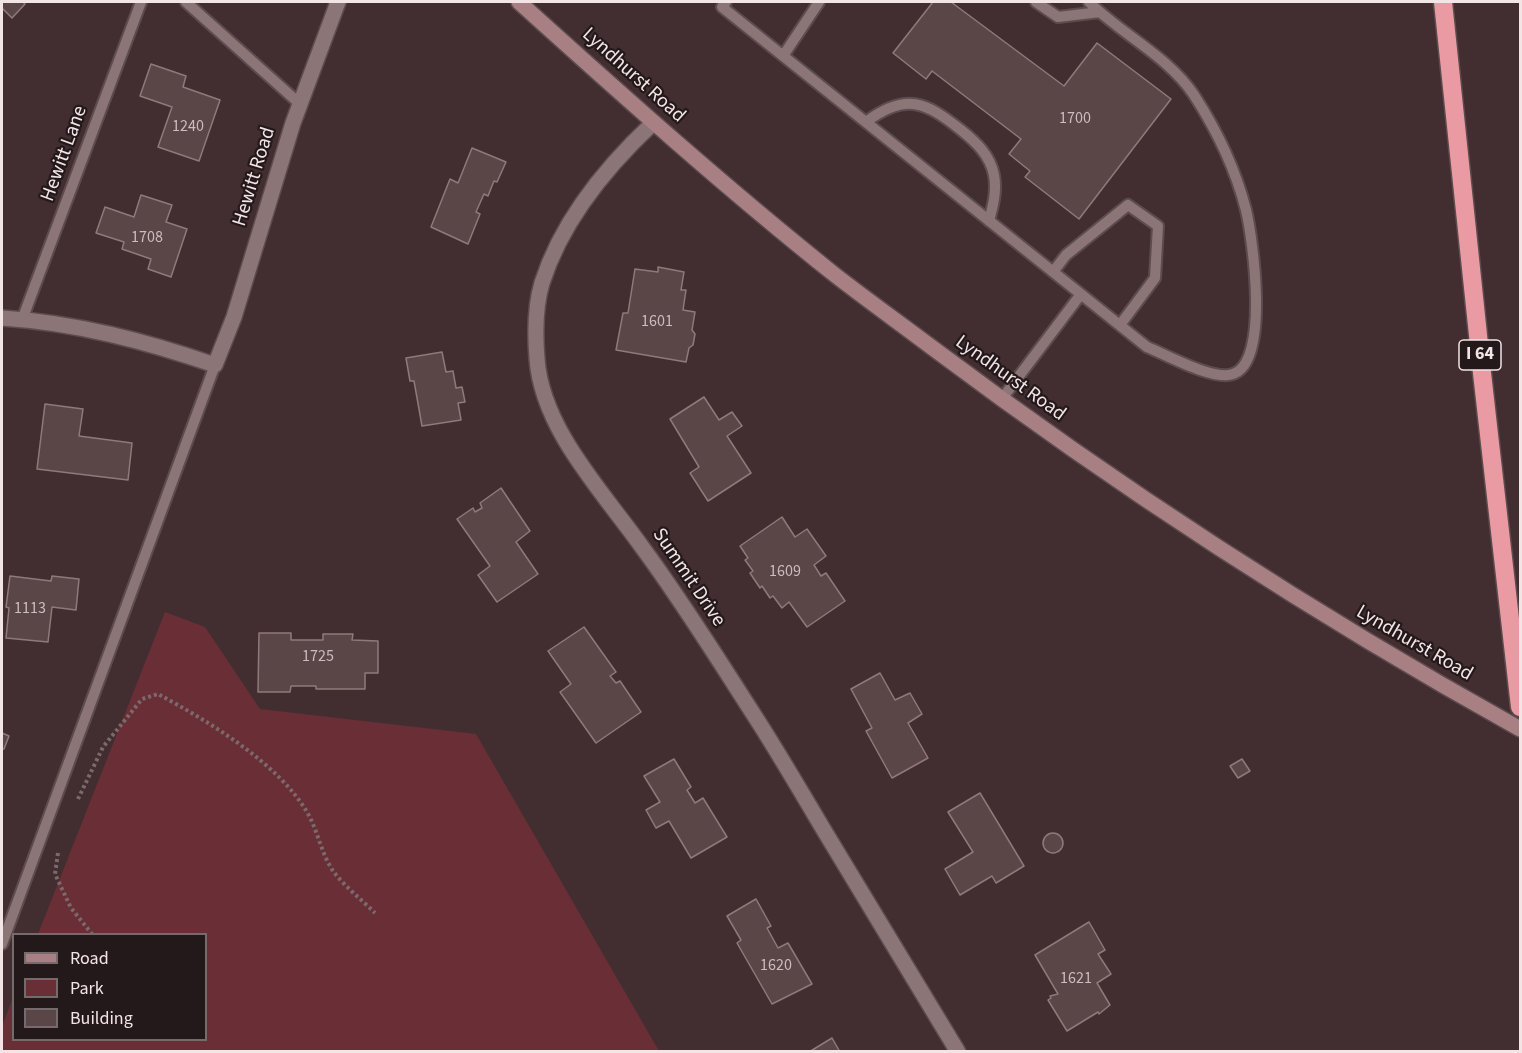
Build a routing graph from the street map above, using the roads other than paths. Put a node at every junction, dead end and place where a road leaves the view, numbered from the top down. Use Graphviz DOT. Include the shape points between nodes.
graph roads {
  1 [pos="141,2"];
  2 [pos="186,2"];
  3 [pos="338,2"];
  4 [pos="519,2"];
  5 [pos="819,2"];
  6 [pos="1036,2"];
  7 [pos="1089,2"];
  8 [pos="1443,2"];
  9 [pos="724,4"];
  10 [pos="1100,12"];
  11 [pos="783,56"];
  12 [pos="300,104"];
  13 [pos="866,122"];
  14 [pos="653,123"];
  15 [pos="989,221"];
  16 [pos="1053,272"];
  17 [pos="1081,294"];
  18 [pos="2,318"];
  19 [pos="22,320"];
  20 [pos="1120,326"];
  21 [pos="216,365"];
  22 [pos="1001,400"];
  23 [pos="1521,707"];
  24 [pos="1521,729"];
  25 [pos="2,944"];
  26 [pos="958,1052"];
  1 -- 19 [label="lane, Hewitt Lane"];
  2 -- 12 [label="lane"];
  3 -- 12 [label="street, Hewitt Road"];
  4 -- 14 [label="main road, Lyndhurst Road"];
  5 -- 11 [label="lane"];
  6 -- 10 [label="lane" via="1058,17"];
  7 -- 10 [label="lane"];
  8 -- 23 [label="highway, I 64"];
  9 -- 11 [label="lane"];
  10 -- 20 [label="lane" via="1168,66 1203,109 1246,210 1256,294 1251,352 1247,362 1232,375 1215,374 1148,347"];
  11 -- 13 [label="lane"];
  12 -- 21 [label="street, Hewitt Road"];
  13 -- 15 [label="lane"];
  13 -- 15 [label="lane" via="893,106 917,104 937,111 961,130 988,158 994,175 995,199"];
  14 -- 22 [label="main road, Lyndhurst Road" via="836,276"];
  14 -- 26 [label="street, Summit Drive" via="586,197 542,284 536,318 537,361 544,395 558,428 756,718"];
  15 -- 16 [label="lane"];
  16 -- 17 [label="lane"];
  16 -- 20 [label="lane" via="1066,255 1128,205 1158,226 1155,278"];
  17 -- 20 [label="lane"];
  17 -- 22 [label="lane"];
  18 -- 19 [label="street"];
  19 -- 21 [label="street" via="88,328"];
  21 -- 25 [label="lane"];
  22 -- 24 [label="main road, Lyndhurst Road" via="1213,546 1348,630"];
}
